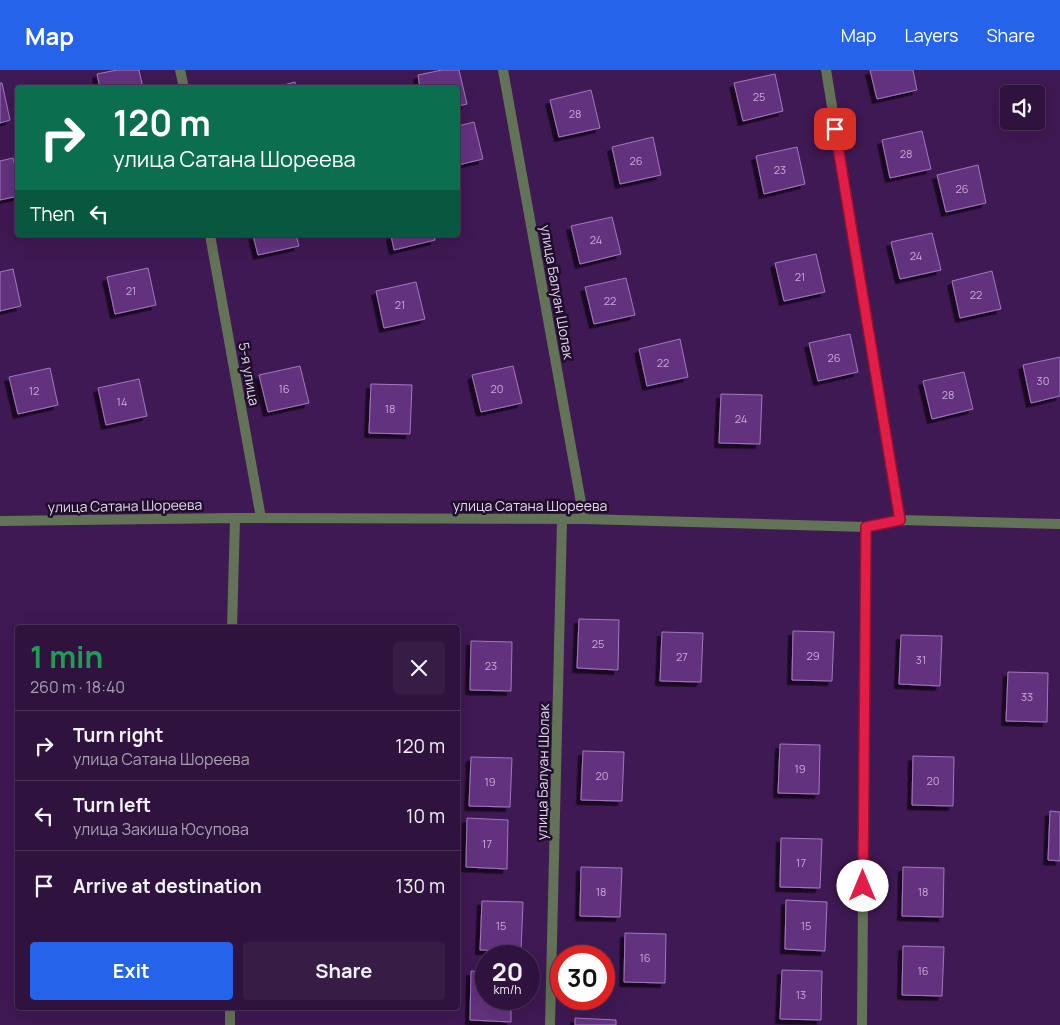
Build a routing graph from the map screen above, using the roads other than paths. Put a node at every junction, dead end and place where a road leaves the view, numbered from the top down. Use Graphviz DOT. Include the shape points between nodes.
graph roads {
  1 [pos="180,70"];
  2 [pos="503,70"];
  3 [pos="826,70"];
  4 [pos="183,85"];
  5 [pos="210,237"];
  6 [pos="235,518"];
  7 [pos="261,518"];
  8 [pos="584,519"];
  9 [pos="900,520"];
  10 [pos="0,521"];
  11 [pos="562,521"];
  12 [pos="1060,524"];
  13 [pos="866,527"];
  14 [pos="232,625"];
  15 [pos="230,1010"];
  16 [pos="230,1025"];
  17 [pos="550,1025"];
  18 [pos="862,1025"];
  1 -- 4 [label="street"];
  2 -- 8 [label="street, улица Балуан Шолак"];
  3 -- 9 [label="street"];
  5 -- 7 [label="street, 5-я улица"];
  6 -- 7 [label="street, улица Сатана Шореева"];
  6 -- 10 [label="street, улица Сатана Шореева"];
  6 -- 14 [label="street"];
  7 -- 11 [label="street, улица Сатана Шореева"];
  8 -- 11 [label="street, улица Сатана Шореева"];
  8 -- 13 [label="street, улица Сатана Шореева"];
  9 -- 12 [label="street, улица Сатана Шореева"];
  9 -- 13 [label="street, улица Сатана Шореева"];
  11 -- 17 [label="street, улица Балуан Шолак"];
  13 -- 18 [label="street"];
  15 -- 16 [label="street"];
}
